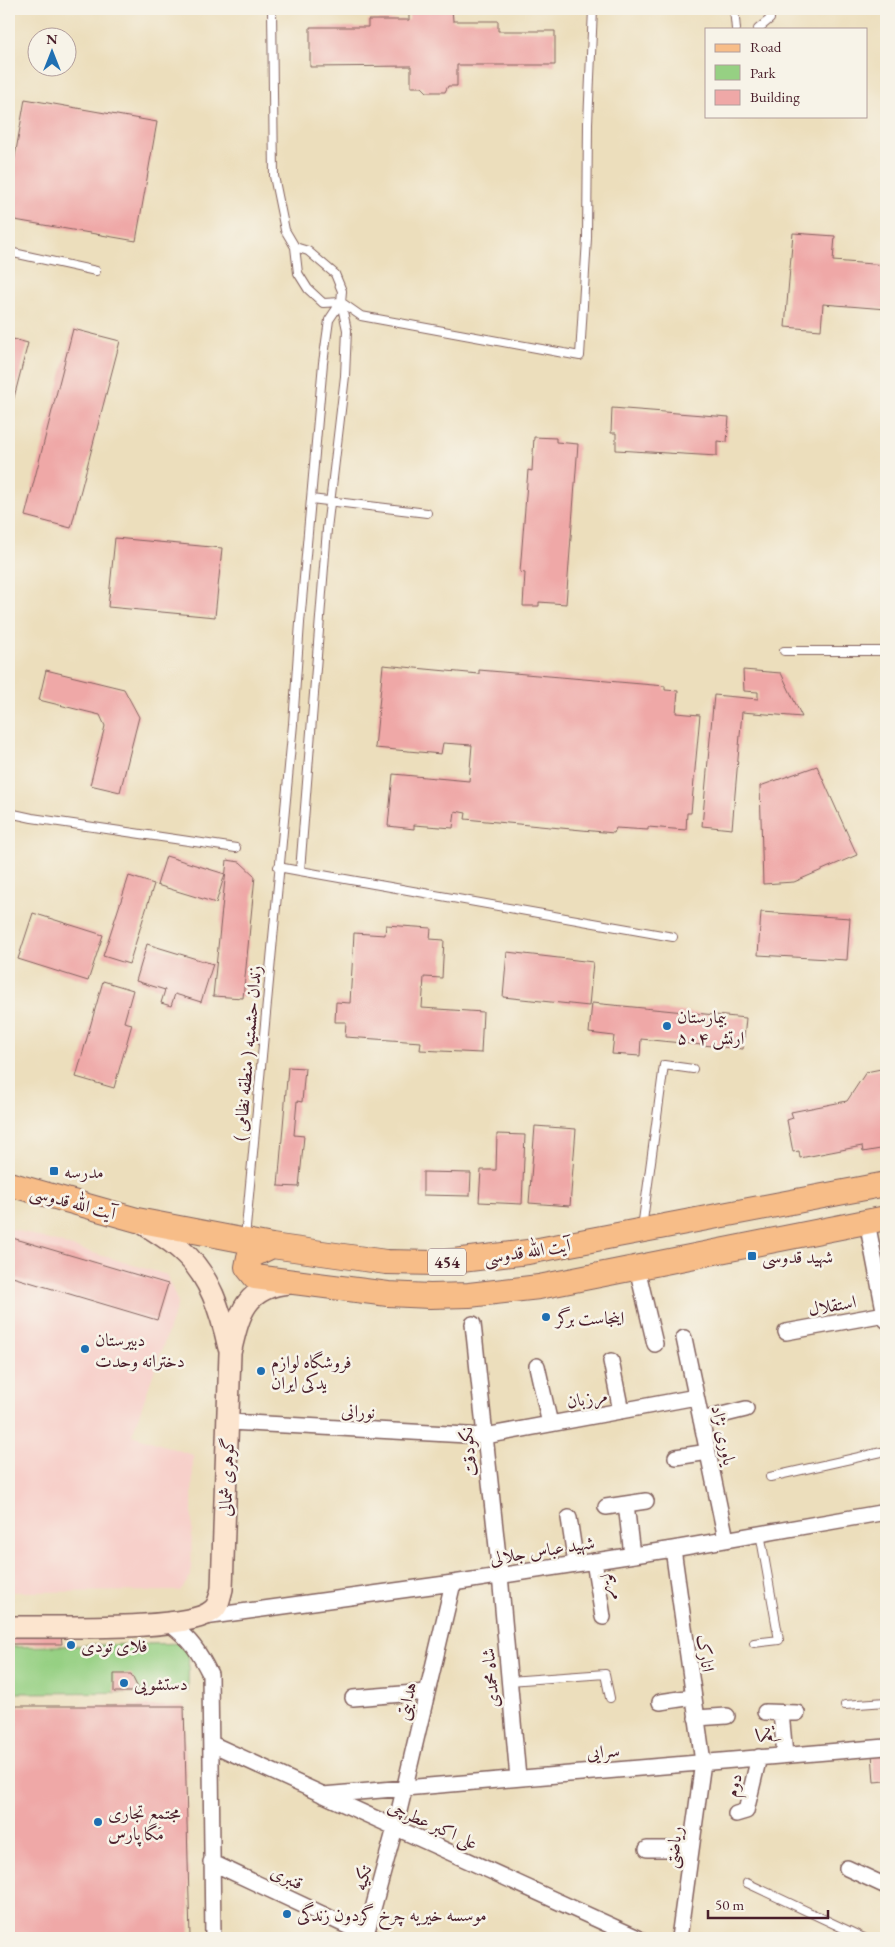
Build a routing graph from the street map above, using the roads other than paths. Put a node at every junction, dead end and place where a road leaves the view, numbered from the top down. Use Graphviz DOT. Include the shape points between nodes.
graph roads {
  1 [pos="272,9"];
  2 [pos="593,9"];
  3 [pos="734,9"];
  4 [pos="770,9"];
  5 [pos="736,28"];
  6 [pos="759,28"];
  7 [pos="296,247"];
  8 [pos="9,252"];
  9 [pos="96,271"];
  10 [pos="341,302"];
  11 [pos="311,499"];
  12 [pos="330,501"];
  13 [pos="428,513"];
  14 [pos="886,651"];
  15 [pos="784,652"];
  16 [pos="9,813"];
  17 [pos="236,848"];
  18 [pos="278,867"];
  19 [pos="300,871"];
  20 [pos="673,937"];
  21 [pos="693,1069"];
  22 [pos="9,1184"];
  23 [pos="886,1184"];
  24 [pos="137,1220"];
  25 [pos="877,1220"];
  26 [pos="642,1230"];
  27 [pos="245,1240"];
  28 [pos="272,1246"];
  29 [pos="637,1268"];
  30 [pos="297,1282"];
  31 [pos="886,1317"];
  32 [pos="473,1324"];
  33 [pos="786,1332"];
  34 [pos="684,1338"];
  35 [pos="655,1344"];
  36 [pos="230,1353"];
  37 [pos="611,1361"];
  38 [pos="536,1366"];
  39 [pos="696,1397"];
  40 [pos="746,1409"];
  41 [pos="621,1411"];
  42 [pos="701,1420"];
  43 [pos="229,1422"];
  44 [pos="550,1424"];
  45 [pos="485,1436"];
  46 [pos="886,1451"];
  47 [pos="708,1452"];
  48 [pos="676,1457"];
  49 [pos="770,1477"];
  50 [pos="646,1501"];
  51 [pos="626,1504"];
  52 [pos="606,1507"];
  53 [pos="886,1512"];
  54 [pos="569,1518"];
  55 [pos="760,1533"];
  56 [pos="726,1539"];
  57 [pos="673,1549"];
  58 [pos="632,1555"];
  59 [pos="594,1561"];
  60 [pos="576,1564"];
  61 [pos="500,1575"];
  62 [pos="453,1583"];
  63 [pos="203,1617"];
  64 [pos="603,1617"];
  65 [pos="170,1624"];
  66 [pos="9,1626"];
  67 [pos="754,1643"];
  68 [pos="509,1681"];
  69 [pos="428,1692"];
  70 [pos="693,1697"];
  71 [pos="353,1698"];
  72 [pos="610,1698"];
  73 [pos="660,1702"];
  74 [pos="886,1702"];
  75 [pos="845,1705"];
  76 [pos="765,1712"];
  77 [pos="781,1713"];
  78 [pos="797,1714"];
  79 [pos="727,1716"];
  80 [pos="696,1718"];
  81 [pos="212,1744"];
  82 [pos="886,1747"];
  83 [pos="785,1755"];
  84 [pos="759,1757"];
  85 [pos="703,1762"];
  86 [pos="518,1778"];
  87 [pos="405,1788"];
  88 [pos="323,1795"];
  89 [pos="736,1814"];
  90 [pos="395,1828"];
  91 [pos="646,1849"];
  92 [pos="692,1849"];
  93 [pos="211,1862"];
  94 [pos="847,1868"];
  95 [pos="747,1883"];
  96 [pos="886,1886"];
  97 [pos="368,1937"];
  98 [pos="213,1938"];
  99 [pos="638,1938"];
  100 [pos="679,1938"];
  101 [pos="864,1938"];
  1 -- 7 [label="lane" via="274,176 285,230"];
  2 -- 10 [label="lane" via="587,238 580,356 361,316"];
  3 -- 5 [label="lane"];
  4 -- 6 [label="lane" via="770,20"];
  7 -- 10 [label="lane" via="308,251 335,274 342,291"];
  7 -- 10 [label="lane" via="298,273 308,289 322,303"];
  8 -- 9 [label="lane"];
  10 -- 11 [label="lane, زندان حشمتیه ( منطقه نظامی )" via="329,320"];
  10 -- 12 [label="lane" via="347,330 345,376"];
  11 -- 12 [label="lane"];
  11 -- 18 [label="lane, زندان حشمتیه ( منطقه نظامی )"];
  12 -- 13 [label="lane"];
  12 -- 19 [label="lane"];
  14 -- 15 [label="lane"];
  16 -- 17 [label="lane"];
  18 -- 19 [label="lane"];
  18 -- 27 [label="lane, زندان حشمتیه ( منطقه نظامی )"];
  19 -- 20 [label="lane"];
  21 -- 26 [label="lane" via="664,1065"];
  22 -- 24 [label="main road, آیت الله قدوسی / 454"];
  23 -- 26 [label="main road, آیت الله قدوسی / 454"];
  24 -- 27 [label="main road, آیت الله قدوسی / 454"];
  24 -- 36 [label="main road, آیت الله قدوسی / 454" via="181,1250 206,1280 219,1310"];
  25 -- 29 [label="main road, 454"];
  25 -- 31 [label="street"];
  26 -- 28 [label="main road, آیت الله قدوسی / 454" via="528,1252 437,1263 386,1262"];
  27 -- 28 [label="main road, آیت الله قدوسی / 454"];
  28 -- 30 [label="main road" via="249,1257 247,1267 250,1272 255,1277"];
  29 -- 30 [label="main road, 454" via="539,1288 469,1296 388,1294"];
  29 -- 35 [label="street"];
  30 -- 36 [label="main road, 454" via="270,1286 246,1303"];
  31 -- 33 [label="street, استقلال"];
  32 -- 45 [label="street, نکودقت"];
  34 -- 39 [label="street, یاوری نژاد"];
  36 -- 43 [label="main road, گوهری شمالی"];
  37 -- 41 [label="street"];
  38 -- 44 [label="street"];
  39 -- 41 [label="street, مرزبان"];
  39 -- 42 [label="street, یاوری نژاد"];
  40 -- 42 [label="street"];
  41 -- 44 [label="street, مرزبان"];
  42 -- 47 [label="street, یاوری نژاد"];
  43 -- 45 [label="street, نورانی"];
  43 -- 63 [label="main road, گوهری شمالی" via="222,1589 214,1610"];
  44 -- 45 [label="street, مرزبان"];
  45 -- 61 [label="street, نکودقت"];
  46 -- 49 [label="lane"];
  47 -- 48 [label="street"];
  47 -- 56 [label="street, یاوری نژاد"];
  50 -- 51 [label="street"];
  51 -- 52 [label="street"];
  51 -- 58 [label="street"];
  53 -- 55 [label="street, شهید عباس جلالی"];
  54 -- 60 [label="street"];
  55 -- 56 [label="street, شهید عباس جلالی"];
  55 -- 67 [label="lane" via="778,1640"];
  56 -- 57 [label="street, شهید عباس جلالی"];
  57 -- 58 [label="street, شهید عباس جلالی"];
  57 -- 70 [label="street, انارک"];
  58 -- 59 [label="street, شهید عباس جلالی"];
  59 -- 60 [label="street, شهید عباس جلالی"];
  59 -- 64 [label="street, مریم"];
  60 -- 61 [label="street, شهید عباس جلالی"];
  61 -- 62 [label="street, شهید عباس جلالی"];
  61 -- 68 [label="street, شاه محمدی"];
  62 -- 63 [label="street, شهید عباس جلالی"];
  62 -- 69 [label="street, هدایتی"];
  63 -- 65 [label="main road"];
  65 -- 66 [label="main road"];
  65 -- 81 [label="street" via="199,1652 210,1674"];
  68 -- 72 [label="lane" via="605,1674"];
  68 -- 86 [label="street, شاه محمدی"];
  69 -- 71 [label="street"];
  69 -- 87 [label="street, هدایتی"];
  70 -- 73 [label="street"];
  70 -- 80 [label="street, انارک"];
  74 -- 75 [label="lane"];
  76 -- 77 [label="street"];
  77 -- 78 [label="street"];
  77 -- 83 [label="street, یکم"];
  79 -- 80 [label="street"];
  80 -- 85 [label="street, انارک"];
  81 -- 88 [label="street, علی اکبر عطرچی"];
  81 -- 93 [label="street"];
  82 -- 83 [label="street, سرایی"];
  83 -- 84 [label="street, سرایی"];
  84 -- 85 [label="street, سرایی"];
  84 -- 89 [label="street, دوم" via="746,1811"];
  85 -- 86 [label="street, سرایی"];
  85 -- 92 [label="street, ریاضتی"];
  86 -- 87 [label="street, سرایی"];
  87 -- 88 [label="street, سرایی"];
  87 -- 90 [label="street, هدایتی"];
  88 -- 90 [label="street, علی اکبر عطرچی"];
  90 -- 97 [label="street, تکیه"];
  90 -- 99 [label="street, علی اکبر عطرچی"];
  91 -- 92 [label="street"];
  92 -- 100 [label="street, ریاضتی"];
  93 -- 97 [label="street, قنبری"];
  93 -- 98 [label="street"];
  94 -- 96 [label="street"];
  95 -- 101 [label="lane"];
}
